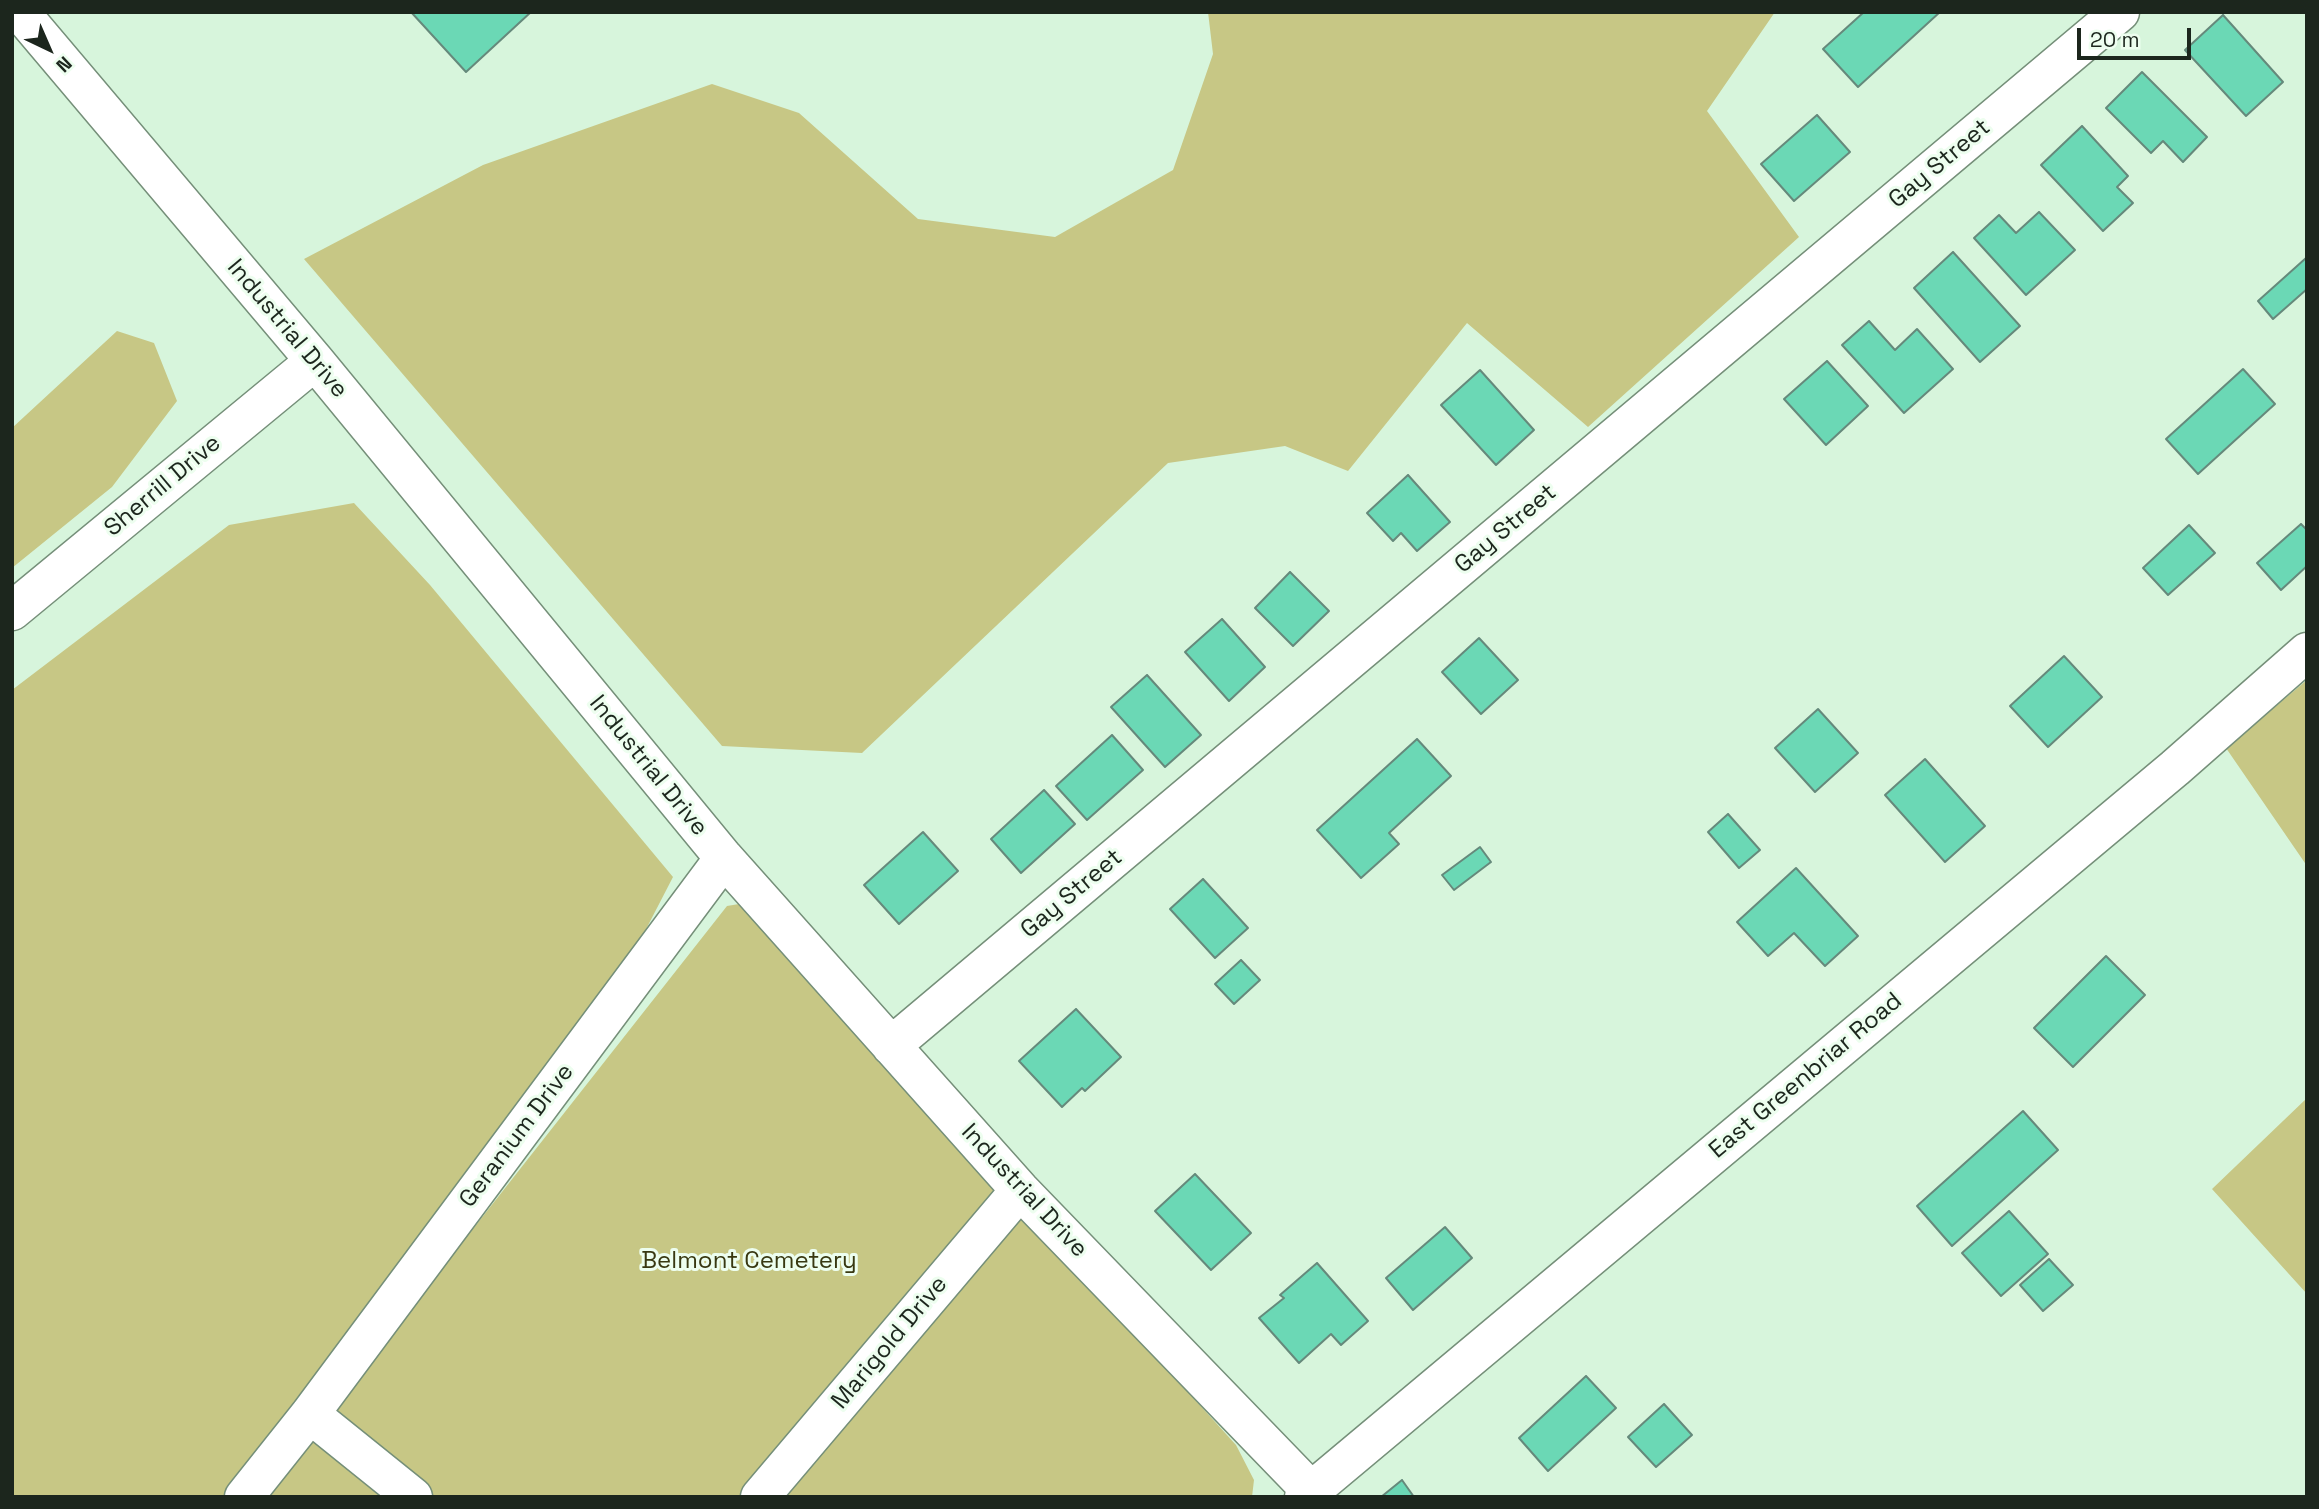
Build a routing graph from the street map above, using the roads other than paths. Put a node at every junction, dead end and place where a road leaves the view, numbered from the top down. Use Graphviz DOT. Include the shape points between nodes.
graph roads {
  1 [pos="20,12"];
  2 [pos="2120,12"];
  3 [pos="315,361"];
  4 [pos="12,611"];
  5 [pos="2307,652"];
  6 [pos="724,858"];
  7 [pos="891,1046"];
  8 [pos="1020,1190"];
  9 [pos="310,1414"];
  10 [pos="1311,1494"];
  11 [pos="244,1497"];
  12 [pos="413,1497"];
  13 [pos="760,1497"];
  1 -- 3 [label="street, Industrial Drive"];
  2 -- 7 [label="street, Gay Street"];
  3 -- 4 [label="street, Sherrill Drive"];
  3 -- 6 [label="street, Industrial Drive"];
  5 -- 10 [label="street, East Greenbriar Road"];
  6 -- 7 [label="street, Industrial Drive"];
  6 -- 9 [label="street, Geranium Drive"];
  7 -- 8 [label="street, Industrial Drive"];
  8 -- 10 [label="street, Industrial Drive"];
  8 -- 13 [label="street, Marigold Drive"];
  9 -- 11 [label="street, Geranium Drive"];
  9 -- 12 [label="street"];
}
